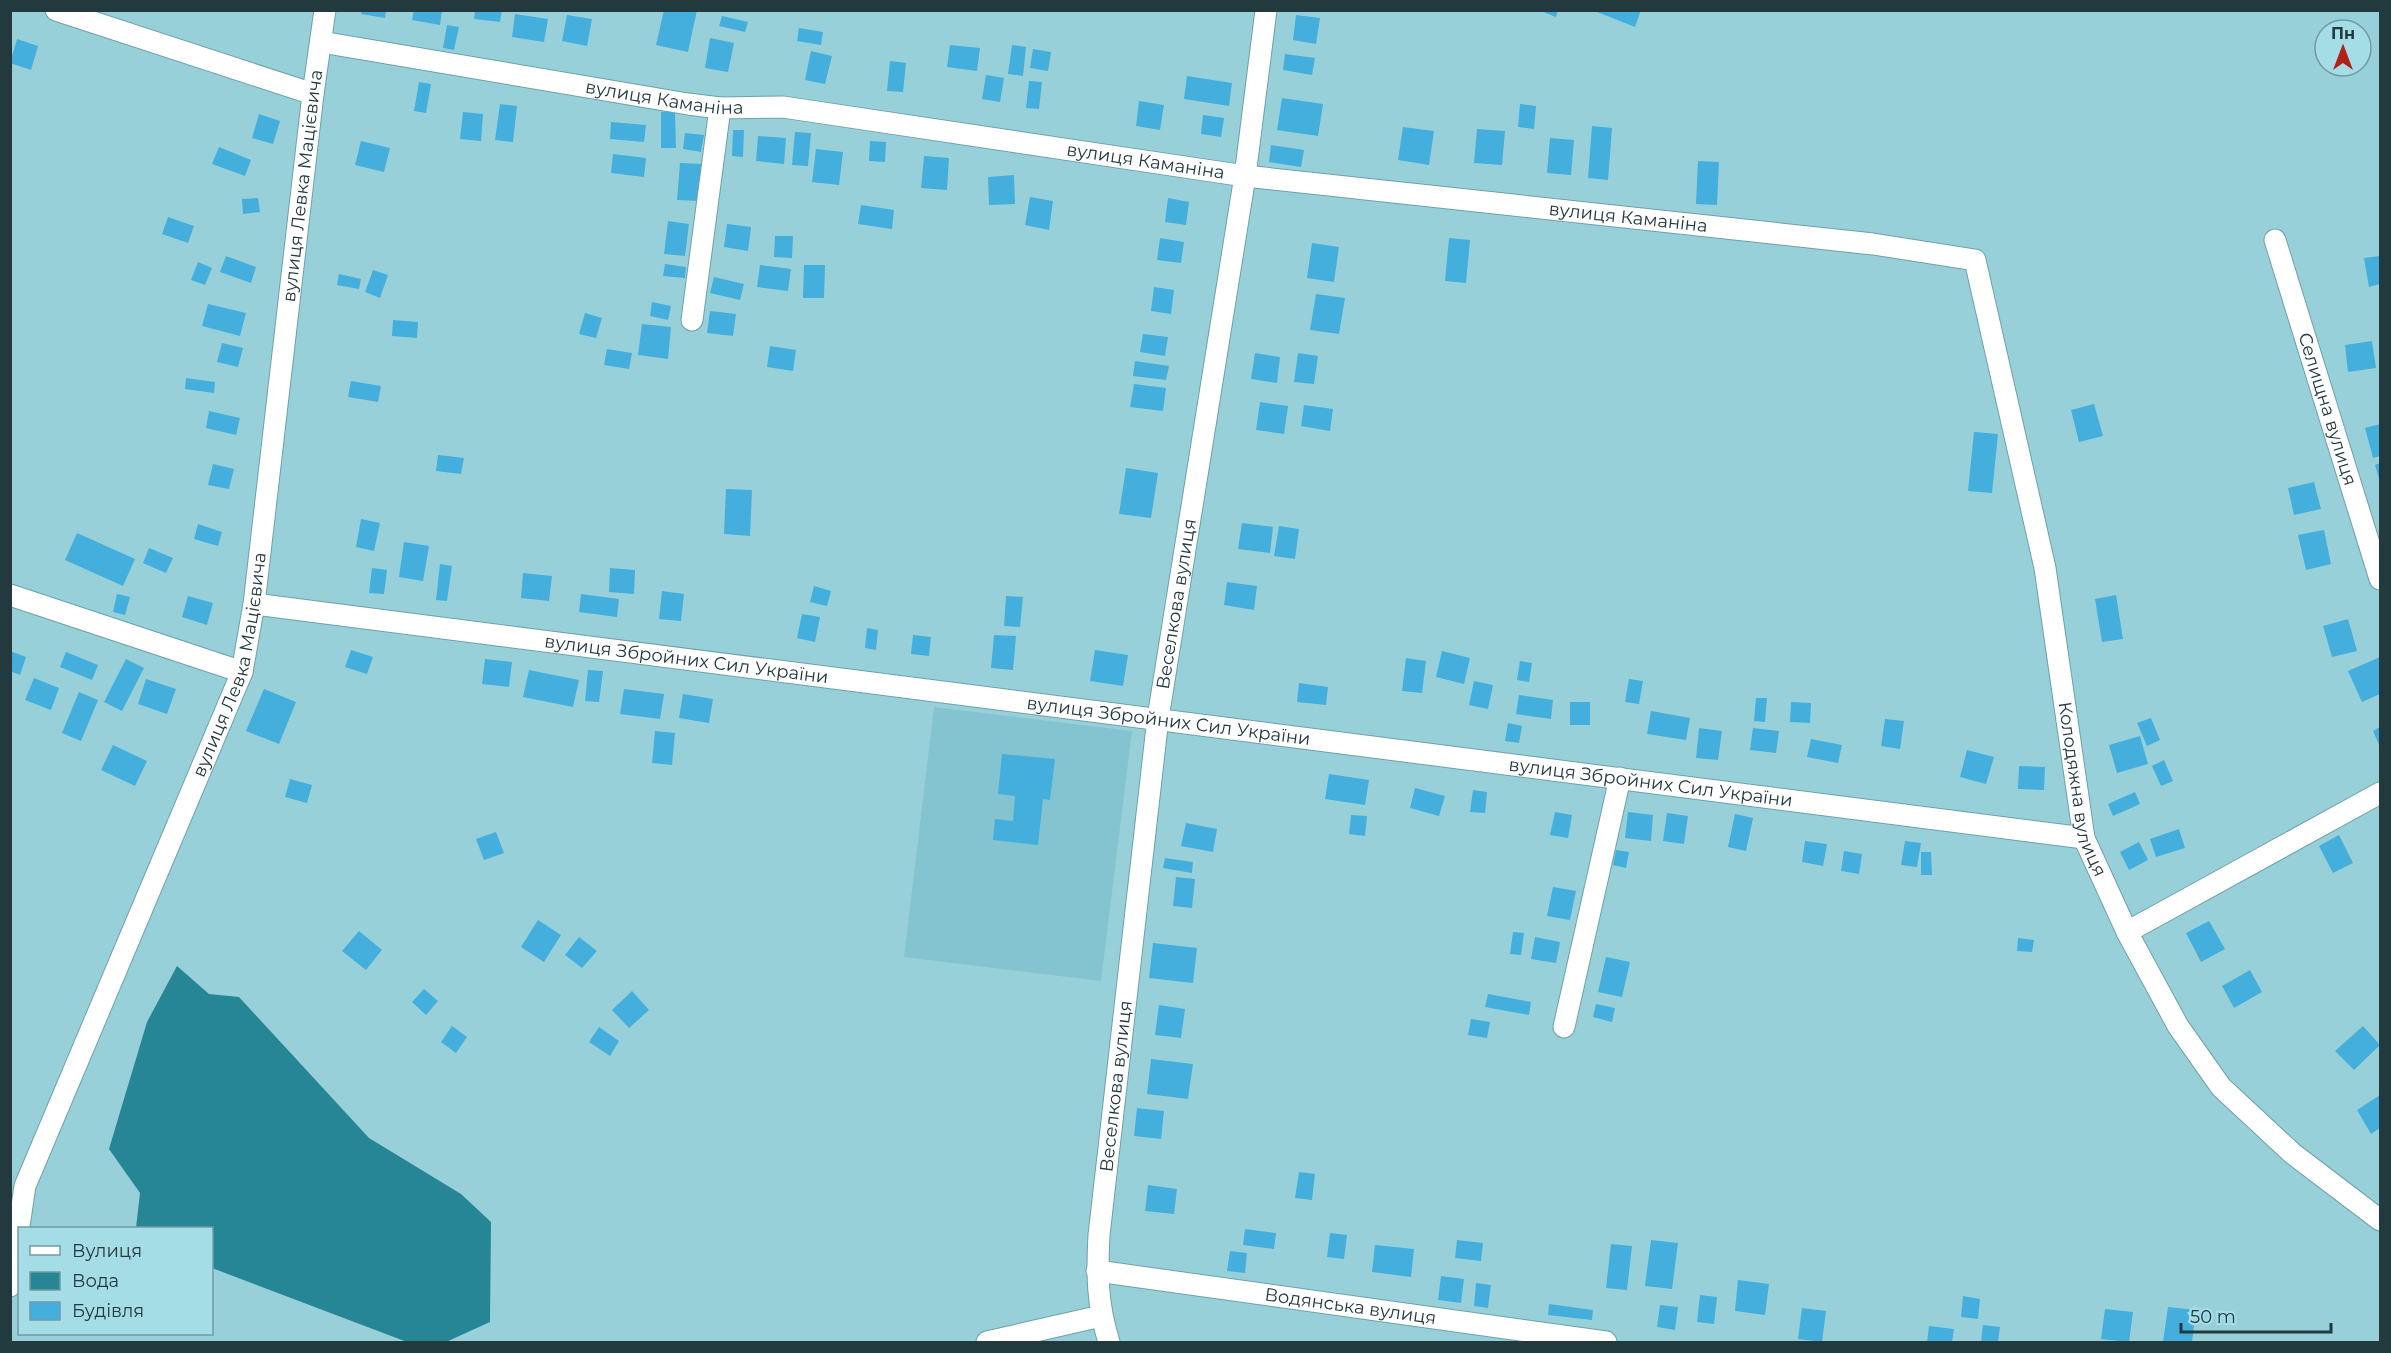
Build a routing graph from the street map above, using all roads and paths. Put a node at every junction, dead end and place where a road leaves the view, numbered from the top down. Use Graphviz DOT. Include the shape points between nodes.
graph roads {
  1 [pos="56,10"];
  2 [pos="325,10"];
  3 [pos="1266,10"];
  4 [pos="321,42"];
  5 [pos="313,94"];
  6 [pos="720,108"];
  7 [pos="1245,176"];
  8 [pos="2275,240"];
  9 [pos="1975,260"];
  10 [pos="692,320"];
  11 [pos="2380,579"];
  12 [pos="10,595"];
  13 [pos="254,604"];
  14 [pos="242,672"];
  15 [pos="1158,718"];
  16 [pos="1620,777"];
  17 [pos="2380,793"];
  18 [pos="2084,838"];
  19 [pos="2127,932"];
  20 [pos="1564,1027"];
  21 [pos="2380,1220"];
  22 [pos="19,1227"];
  23 [pos="18,1233"];
  24 [pos="1097,1271"];
  25 [pos="11,1280"];
  26 [pos="1101,1316"];
  27 [pos="987,1342"];
  28 [pos="1110,1342"];
  29 [pos="1606,1342"];
  1 -- 5 [label="street"];
  2 -- 4 [label="street, вулиця Левка Мацієвича"];
  3 -- 7 [label="street, Веселкова вулиця"];
  4 -- 5 [label="street, вулиця Левка Мацієвича"];
  4 -- 6 [label="street, вулиця Каманіна"];
  5 -- 13 [label="street, вулиця Левка Мацієвича"];
  6 -- 7 [label="street, вулиця Каманіна" via="783,107"];
  6 -- 10 [label="street"];
  7 -- 9 [label="street, вулиця Каманіна" via="1873,244"];
  7 -- 15 [label="street, Веселкова вулиця"];
  8 -- 11 [label="street, Селищна вулиця"];
  9 -- 18 [label="street, Колодяжна вулиця" via="2045,568"];
  12 -- 14 [label="street"];
  13 -- 14 [label="street, вулиця Левка Мацієвича"];
  13 -- 15 [label="street, вулиця Збройних Сил України"];
  14 -- 22 [label="street, вулиця Левка Мацієвича" via="25,1186"];
  15 -- 16 [label="street, вулиця Збройних Сил України"];
  15 -- 24 [label="street, Веселкова вулиця"];
  16 -- 18 [label="street, вулиця Збройних Сил України"];
  16 -- 20 [label="street"];
  17 -- 19 [label="street"];
  18 -- 19 [label="street, Колодяжна вулиця"];
  19 -- 21 [label="street, Колодяжна вулиця" via="2178,1026 2221,1087 2292,1154"];
  23 -- 25 [label="street, вулиця Левка Мацієвича"];
  24 -- 26 [label="street, Веселкова вулиця"];
  24 -- 29 [label="street, Водянська вулиця"];
  26 -- 27 [label="street"];
  26 -- 28 [label="street, Веселкова вулиця"];
}
